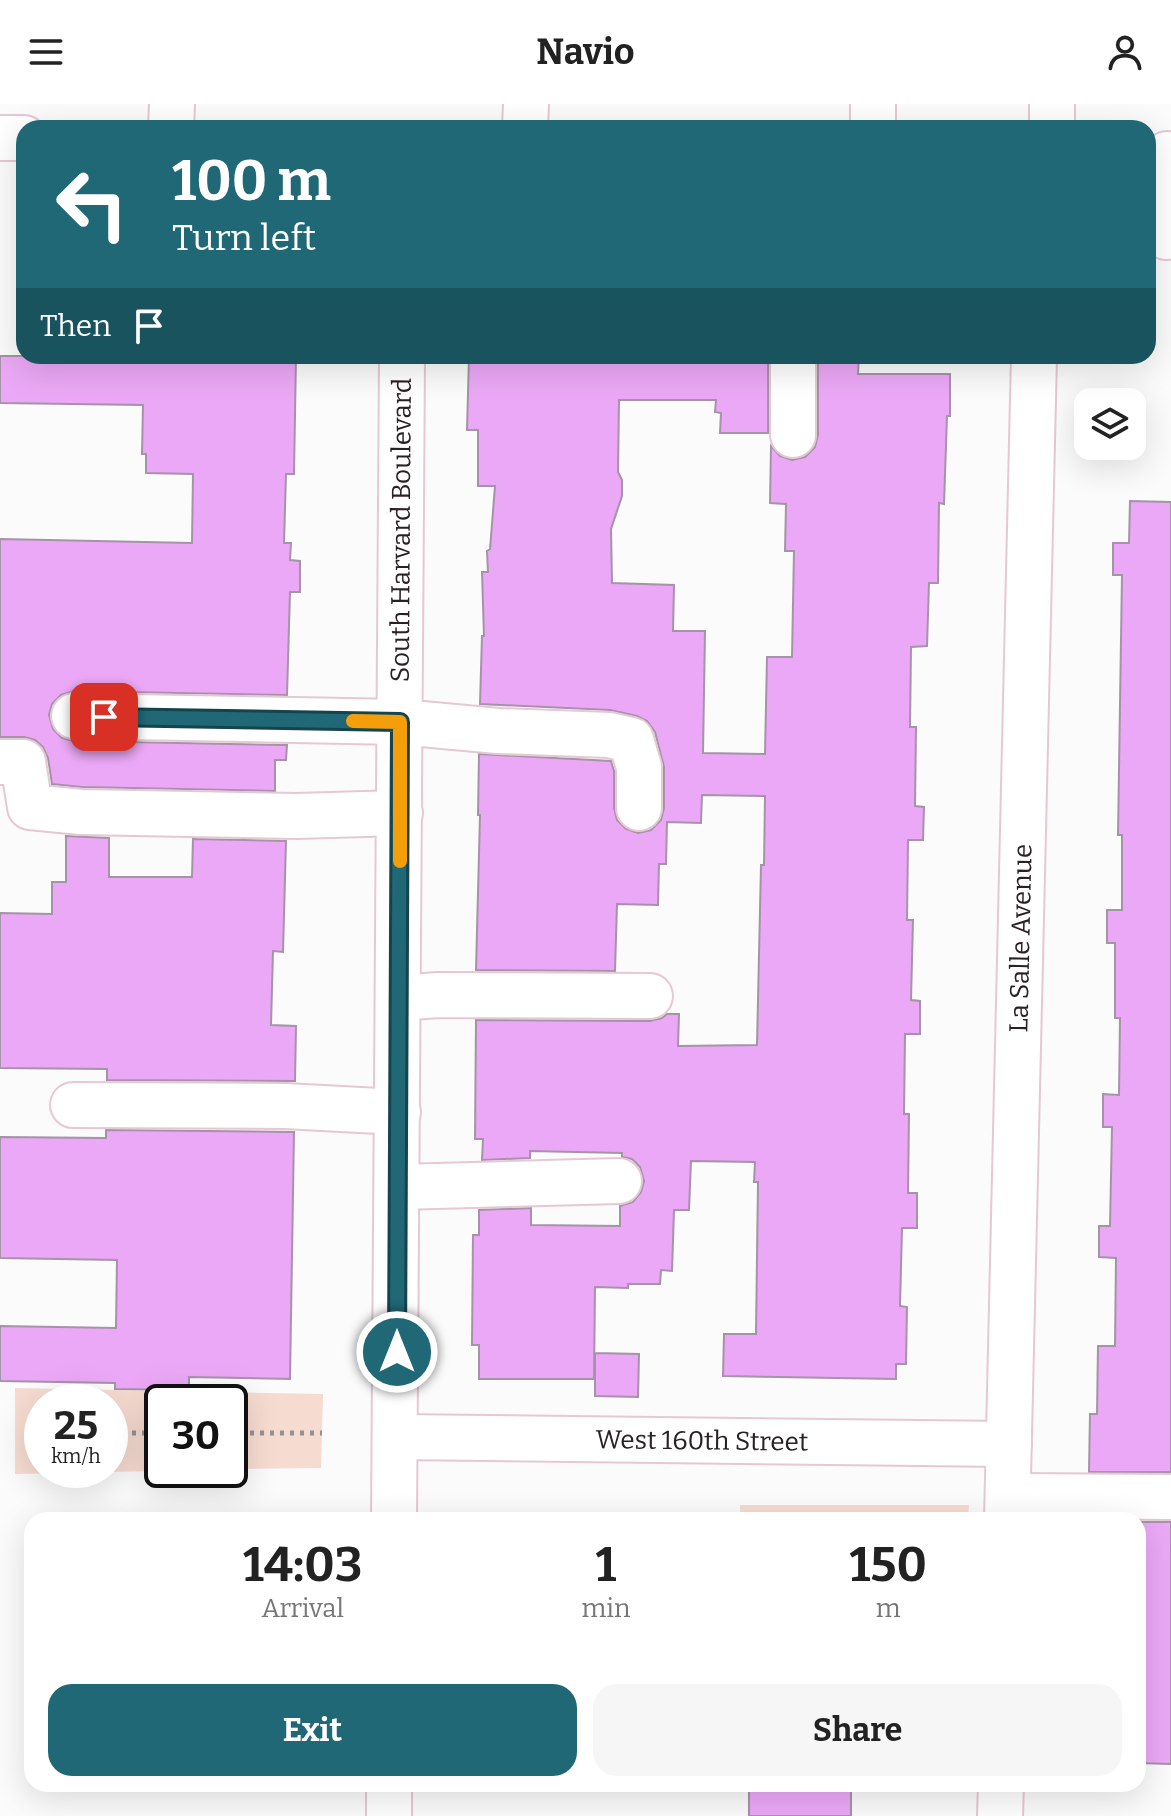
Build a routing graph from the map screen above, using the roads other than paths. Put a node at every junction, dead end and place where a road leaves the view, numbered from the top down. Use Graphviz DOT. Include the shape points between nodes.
graph roads {
  1 [pos="1162,154"];
  2 [pos="1166,237"];
  3 [pos="402,364"];
  4 [pos="793,364"];
  5 [pos="1034,364"];
  6 [pos="793,435"];
  7 [pos="74,716"];
  8 [pos="400,722"];
  9 [pos="0,762"];
  10 [pos="639,808"];
  11 [pos="400,813"];
  12 [pos="650,996"];
  13 [pos="399,998"];
  14 [pos="73,1105"];
  15 [pos="398,1112"];
  16 [pos="619,1181"];
  17 [pos="398,1187"];
  18 [pos="396,1437"];
  19 [pos="1009,1444"];
  20 [pos="1171,1497"];
  21 [pos="1008,1508"];
  22 [pos="394,1512"];
  23 [pos="389,1792"];
  24 [pos="1001,1792"];
  25 [pos="389,1816"];
  26 [pos="1000,1816"];
  1 -- 2 [label="street"];
  3 -- 8 [label="street, South Harvard Boulevard"];
  4 -- 6 [label="street"];
  5 -- 19 [label="street, La Salle Avenue"];
  7 -- 8 [label="street"];
  8 -- 10 [label="street" via="631,740 639,767"];
  8 -- 11 [label="street, South Harvard Boulevard"];
  9 -- 11 [label="street" via="23,762 30,807 296,816"];
  11 -- 13 [label="street, South Harvard Boulevard"];
  12 -- 13 [label="street"];
  13 -- 15 [label="street, South Harvard Boulevard"];
  14 -- 15 [label="street"];
  15 -- 17 [label="street, South Harvard Boulevard"];
  16 -- 17 [label="street"];
  17 -- 18 [label="street, South Harvard Boulevard"];
  18 -- 19 [label="street, West 160th Street"];
  18 -- 22 [label="street, South Harvard Boulevard"];
  19 -- 21 [label="street, La Salle Avenue"];
  20 -- 21 [label="street"];
  23 -- 25 [label="street"];
  24 -- 26 [label="street"];
}
